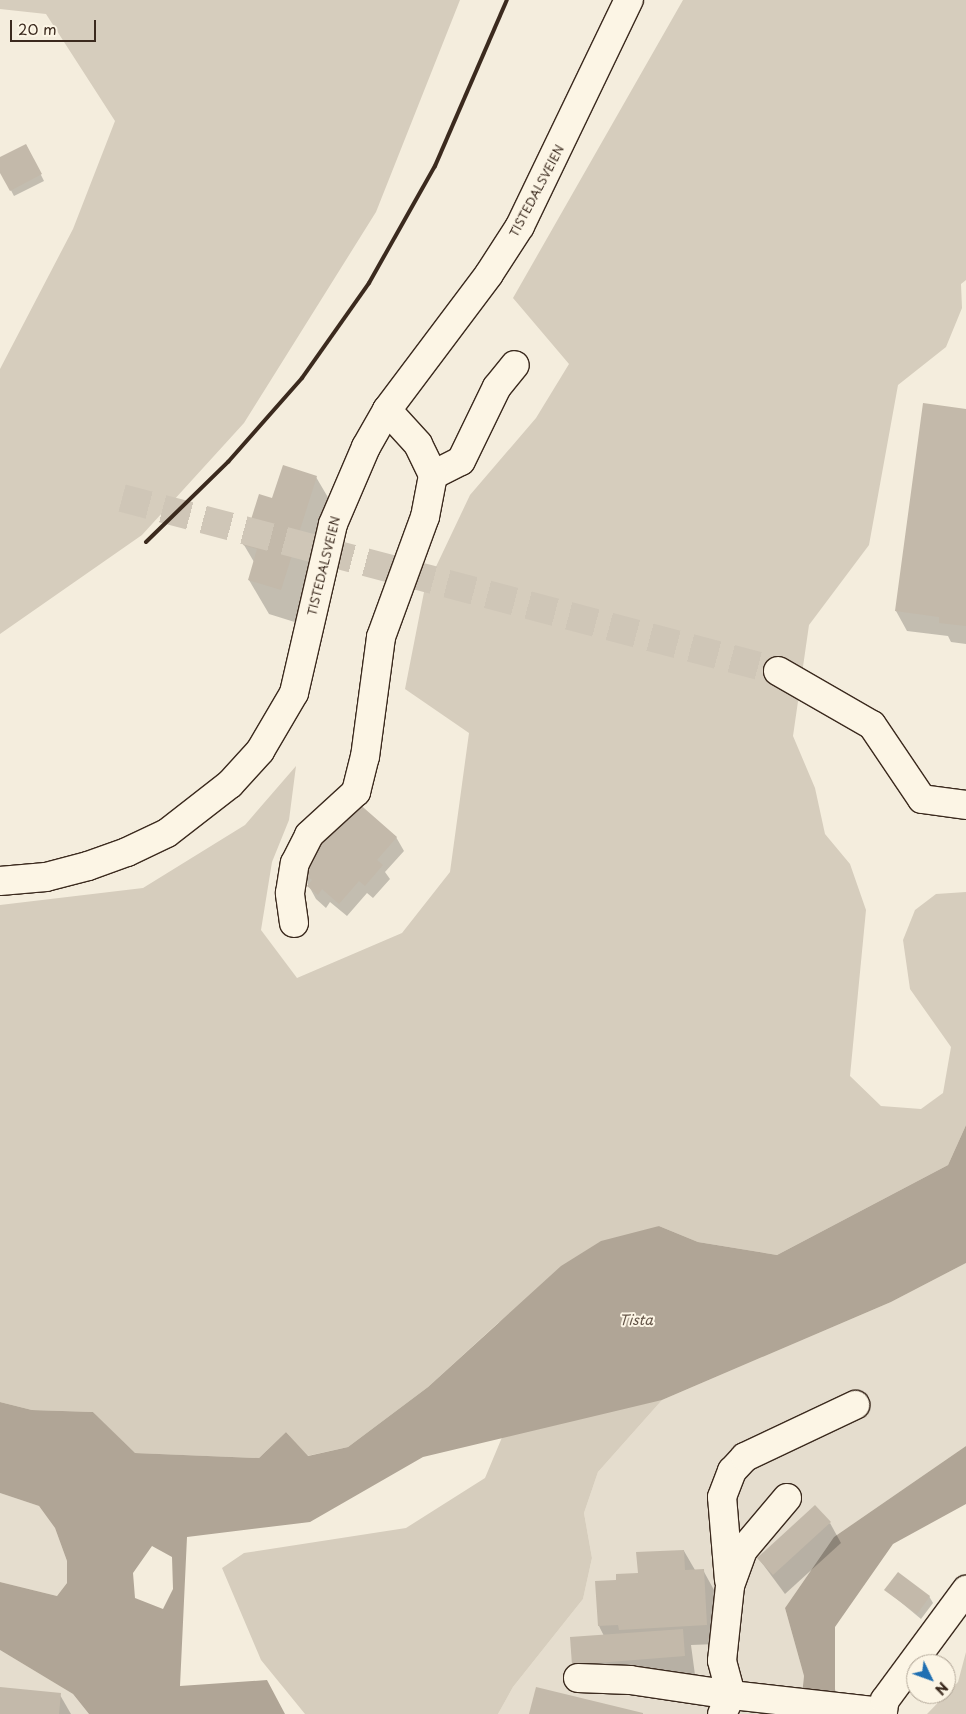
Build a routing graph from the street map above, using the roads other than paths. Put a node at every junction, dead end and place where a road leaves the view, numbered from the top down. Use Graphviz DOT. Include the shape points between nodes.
graph roads {
  1 [pos="629,0"];
  2 [pos="515,366"];
  3 [pos="387,410"];
  4 [pos="433,475"];
  5 [pos="778,671"];
  6 [pos="966,805"];
  7 [pos="0,881"];
  8 [pos="294,923"];
  9 [pos="855,1405"];
  10 [pos="787,1498"];
  11 [pos="730,1586"];
  12 [pos="966,1590"];
  13 [pos="578,1678"];
  14 [pos="727,1704"];
  15 [pos="883,1713"];
  1 -- 3 [label="main road, TISTEDALSVEIEN" via="520,226 489,274"];
  2 -- 4 [label="main road" via="497,387 461,461"];
  3 -- 4 [label="main road" via="418,444"];
  3 -- 7 [label="main road, TISTEDALSVEIEN" via="366,446 333,524 294,693 260,751 230,784 167,833 88,866 46,877"];
  4 -- 8 [label="main road" via="425,517 381,638 365,757 356,792 309,835 294,863 290,894"];
  5 -- 6 [label="main road" via="872,725 922,799"];
  9 -- 11 [label="main road" via="746,1457 732,1471 722,1497"];
  10 -- 11 [label="main road" via="744,1550"];
  11 -- 14 [label="main road" via="722,1661"];
  12 -- 15 [label="main road" via="885,1700"];
  13 -- 14 [label="main road" via="630,1680"];
  14 -- 15 [label="main road" via="790,1700"];
}
